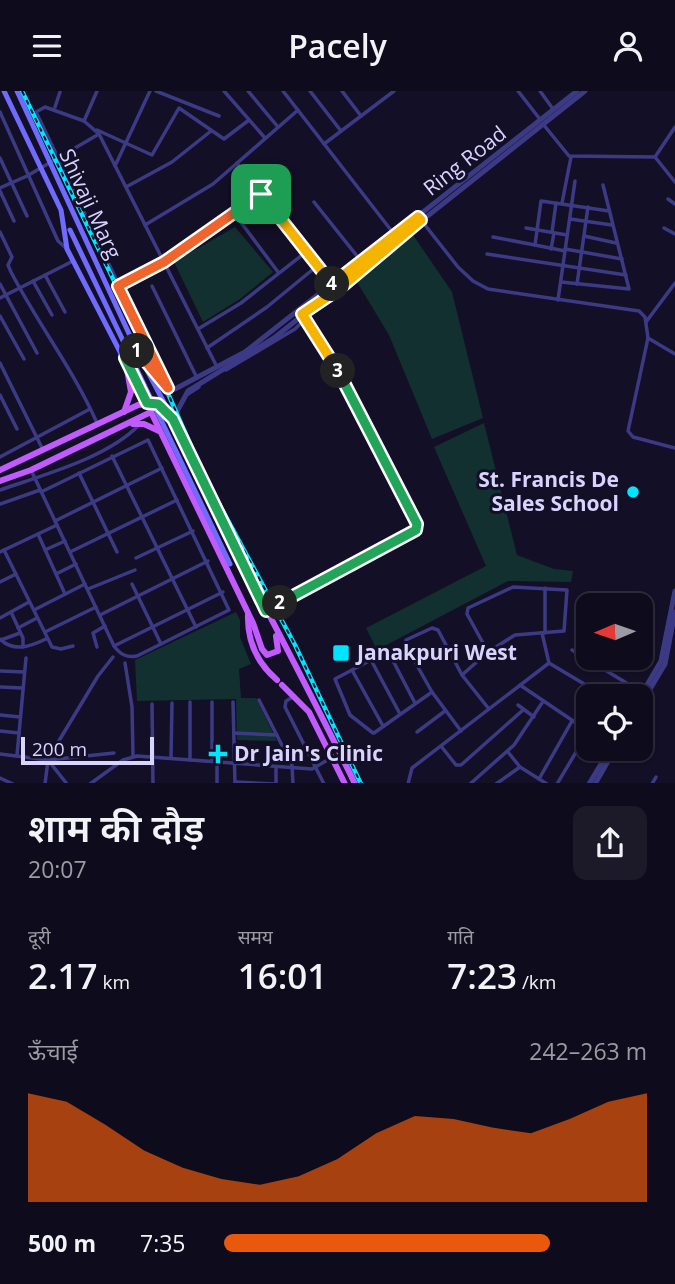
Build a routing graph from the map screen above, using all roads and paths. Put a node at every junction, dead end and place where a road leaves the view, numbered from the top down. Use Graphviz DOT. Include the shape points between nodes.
graph roads {
  1 [pos="4,91"];
  2 [pos="17,91"];
  3 [pos="97,91"];
  4 [pos="150,91"];
  5 [pos="156,91"];
  6 [pos="224,91"];
  7 [pos="248,91"];
  8 [pos="283,91"];
  9 [pos="310,91"];
  10 [pos="342,91"];
  11 [pos="394,91"];
  12 [pos="518,91"];
  13 [pos="540,91"];
  14 [pos="577,91"];
  15 [pos="585,91"];
  16 [pos="60,92"];
  17 [pos="54,108"];
  18 [pos="298,110"];
  19 [pos="554,110"];
  20 [pos="1,115"];
  21 [pos="37,115"];
  22 [pos="219,116"];
  23 [pos="361,116"];
  24 [pos="30,118"];
  25 [pos="249,120"];
  26 [pos="84,121"];
  27 [pos="540,122"];
  28 [pos="92,127"];
  29 [pos="278,127"];
  30 [pos="675,127"];
  31 [pos="211,131"];
  32 [pos="341,131"];
  33 [pos="99,134"];
  34 [pos="265,138"];
  35 [pos="127,143"];
  36 [pos="324,144"];
  37 [pos="571,156"];
  38 [pos="655,157"];
  39 [pos="0,158"];
  40 [pos="53,160"];
  41 [pos="237,163"];
  42 [pos="115,166"];
  43 [pos="41,167"];
  44 [pos="27,176"];
  45 [pos="575,181"];
  46 [pos="675,182"];
  47 [pos="11,183"];
  48 [pos="603,185"];
  49 [pos="126,187"];
  50 [pos="0,189"];
  51 [pos="261,194"];
  52 [pos="668,198"];
  53 [pos="314,202"];
  54 [pos="556,203"];
  55 [pos="562,203"];
  56 [pos="675,204"];
  57 [pos="572,205"];
  58 [pos="588,207"];
  59 [pos="61,210"];
  60 [pos="609,211"];
  61 [pos="234,213"];
  62 [pos="27,216"];
  63 [pos="420,219"];
  64 [pos="570,219"];
  65 [pos="14,221"];
  66 [pos="586,221"];
  67 [pos="145,225"];
  68 [pos="612,225"];
  69 [pos="526,228"];
  70 [pos="664,228"];
  71 [pos="536,230"];
  72 [pos="0,232"];
  73 [pos="553,232"];
  74 [pos="675,234"];
  75 [pos="567,235"];
  76 [pos="395,236"];
  77 [pos="584,236"];
  78 [pos="494,237"];
  79 [pos="617,243"];
  80 [pos="535,245"];
  81 [pos="67,249"];
  82 [pos="551,249"];
  83 [pos="565,250"];
  84 [pos="306,252"];
  85 [pos="582,252"];
  86 [pos="487,254"];
  87 [pos="622,259"];
  88 [pos="73,261"];
  89 [pos="164,262"];
  90 [pos="362,263"];
  91 [pos="563,264"];
  92 [pos="317,265"];
  93 [pos="580,267"];
  94 [pos="278,272"];
  95 [pos="45,275"];
  96 [pos="626,275"];
  97 [pos="33,281"];
  98 [pos="561,282"];
  99 [pos="675,283"];
  100 [pos="0,284"];
  101 [pos="577,284"];
  102 [pos="332,285"];
  103 [pos="118,286"];
  104 [pos="152,286"];
  105 [pos="20,288"];
  106 [pos="6,295"];
  107 [pos="0,298"];
  108 [pos="558,300"];
  109 [pos="65,312"];
  110 [pos="52,315"];
  111 [pos="0,316"];
  112 [pos="304,316"];
  113 [pos="646,323"];
  114 [pos="198,329"];
  115 [pos="648,338"];
  116 [pos="208,348"];
  117 [pos="137,351"];
  118 [pos="37,353"];
  119 [pos="675,354"];
  120 [pos="125,358"];
  121 [pos="24,359"];
  122 [pos="0,363"];
  123 [pos="217,367"];
  124 [pos="5,373"];
  125 [pos="0,376"];
  126 [pos="197,378"];
  127 [pos="168,388"];
  128 [pos="187,389"];
  129 [pos="0,395"];
  130 [pos="182,397"];
  131 [pos="147,403"];
  132 [pos="90,409"];
  133 [pos="124,411"];
  134 [pos="151,412"];
  135 [pos="173,419"];
  136 [pos="141,423"];
  137 [pos="97,425"];
  138 [pos="126,425"];
  139 [pos="17,429"];
  140 [pos="160,432"];
  141 [pos="39,436"];
  142 [pos="183,441"];
  143 [pos="168,448"];
  144 [pos="675,448"];
  145 [pos="44,452"];
  146 [pos="112,456"];
  147 [pos="0,457"];
  148 [pos="162,468"];
  149 [pos="0,470"];
  150 [pos="31,470"];
  151 [pos="79,473"];
  152 [pos="34,478"];
  153 [pos="0,481"];
  154 [pos="127,486"];
  155 [pos="0,490"];
  156 [pos="41,491"];
  157 [pos="177,499"];
  158 [pos="93,503"];
  159 [pos="0,504"];
  160 [pos="143,516"];
  161 [pos="56,523"];
  162 [pos="193,531"];
  163 [pos="108,533"];
  164 [pos="38,534"];
  165 [pos="65,541"];
  166 [pos="158,548"];
  167 [pos="45,550"];
  168 [pos="2,551"];
  169 [pos="70,552"];
  170 [pos="117,552"];
  171 [pos="136,558"];
  172 [pos="208,561"];
  173 [pos="76,564"];
  174 [pos="135,570"];
  175 [pos="16,574"];
  176 [pos="56,574"];
  177 [pos="173,579"];
  178 [pos="232,581"];
  179 [pos="0,582"];
  180 [pos="85,584"];
  181 [pos="132,584"];
  182 [pos="545,588"];
  183 [pos="88,589"];
  184 [pos="675,591"];
  185 [pos="223,592"];
  186 [pos="65,594"];
  187 [pos="139,596"];
  188 [pos="29,602"];
  189 [pos="96,607"];
  190 [pos="34,610"];
  191 [pos="187,610"];
  192 [pos="266,611"];
  193 [pos="11,612"];
  194 [pos="248,612"];
  195 [pos="675,612"];
  196 [pos="100,615"];
  197 [pos="0,618"];
  198 [pos="37,618"];
  199 [pos="105,626"];
  200 [pos="153,626"];
  201 [pos="196,627"];
  202 [pos="19,631"];
  203 [pos="44,632"];
  204 [pos="543,633"];
  205 [pos="47,638"];
  206 [pos="0,640"];
  207 [pos="162,644"];
  208 [pos="73,646"];
  209 [pos="114,646"];
  210 [pos="23,647"];
  211 [pos="97,647"];
  212 [pos="572,650"];
  213 [pos="488,652"];
  214 [pos="390,655"];
  215 [pos="113,657"];
  216 [pos="26,658"];
  217 [pos="125,663"];
  218 [pos="549,663"];
  219 [pos="352,669"];
  220 [pos="0,671"];
  221 [pos="24,672"];
  222 [pos="462,675"];
  223 [pos="584,684"];
  224 [pos="626,684"];
  225 [pos="648,684"];
  226 [pos="653,684"];
  227 [pos="520,685"];
  228 [pos="0,687"];
  229 [pos="23,688"];
  230 [pos="432,692"];
  231 [pos="295,697"];
  232 [pos="259,700"];
  233 [pos="190,702"];
  234 [pos="212,702"];
  235 [pos="233,702"];
  236 [pos="152,703"];
  237 [pos="172,703"];
  238 [pos="542,703"];
  239 [pos="415,704"];
  240 [pos="518,705"];
  241 [pos="489,709"];
  242 [pos="523,709"];
  243 [pos="445,711"];
  244 [pos="400,714"];
  245 [pos="0,715"];
  246 [pos="20,717"];
  247 [pos="534,717"];
  248 [pos="572,721"];
  249 [pos="576,724"];
  250 [pos="383,726"];
  251 [pos="0,731"];
  252 [pos="461,731"];
  253 [pos="417,732"];
  254 [pos="19,733"];
  255 [pos="234,733"];
  256 [pos="277,735"];
  257 [pos="441,746"];
  258 [pos="508,751"];
  259 [pos="576,751"];
  260 [pos="114,753"];
  261 [pos="0,754"];
  262 [pos="17,755"];
  263 [pos="135,756"];
  264 [pos="153,757"];
  265 [pos="171,758"];
  266 [pos="332,758"];
  267 [pos="48,760"];
  268 [pos="190,760"];
  269 [pos="603,761"];
  270 [pos="608,761"];
  271 [pos="214,762"];
  272 [pos="234,763"];
  273 [pos="276,767"];
  274 [pos="520,767"];
  275 [pos="293,768"];
  276 [pos="317,769"];
  277 [pos="656,776"];
  278 [pos="0,778"];
  279 [pos="539,779"];
  280 [pos="13,783"];
  281 [pos="44,783"];
  282 [pos="67,783"];
  283 [pos="90,783"];
  284 [pos="153,783"];
  285 [pos="217,783"];
  286 [pos="234,783"];
  287 [pos="275,783"];
  288 [pos="293,783"];
  289 [pos="324,783"];
  290 [pos="345,783"];
  291 [pos="355,783"];
  292 [pos="408,783"];
  293 [pos="470,783"];
  294 [pos="496,783"];
  295 [pos="547,783"];
  296 [pos="557,783"];
  297 [pos="589,783"];
  298 [pos="595,783"];
  299 [pos="652,783"];
  1 -- 43 [label="main road, Shivaji Marg"];
  2 -- 24 [label="main road, Shivaji Marg"];
  3 -- 26 [label="street"];
  4 -- 35 [label="street"];
  5 -- 22 [label="street"];
  6 -- 25 [label="street"];
  7 -- 29 [label="street"];
  8 -- 18 [label="street"];
  9 -- 32 [label="street"];
  10 -- 23 [label="street"];
  11 -- 23 [label="street"];
  12 -- 27 [label="street"];
  13 -- 19 [label="street"];
  14 -- 19 [label="street, Ring Road"];
  15 -- 27 [label="street, Ring Road"];
  16 -- 17 [label="street"];
  17 -- 21 [label="street" via="45,107"];
  17 -- 26 [label="street"];
  18 -- 29 [label="street"];
  18 -- 36 [label="street"];
  19 -- 27 [label="street, Ring Road"];
  20 -- 44 [label="street"];
  21 -- 24 [label="street"];
  21 -- 40 [label="street"];
  23 -- 32 [label="street"];
  24 -- 40 [label="main road, Shivaji Marg"];
  25 -- 31 [label="street" via="224,139"];
  25 -- 34 [label="street"];
  26 -- 28 [label="street"];
  27 -- 37 [label="street"];
  27 -- 63 [label="street, Ring Road"];
  28 -- 33 [label="street"];
  28 -- 35 [label="street"];
  29 -- 34 [label="street"];
  30 -- 38 [label="street"];
  31 -- 35 [label="street" via="178,108 152,155"];
  31 -- 49 [label="street" via="172,162"];
  32 -- 36 [label="street"];
  33 -- 40 [label="street"];
  33 -- 42 [label="street"];
  34 -- 41 [label="street"];
  35 -- 42 [label="street"];
  36 -- 76 [label="street"];
  37 -- 38 [label="street"];
  37 -- 55 [label="street"];
  38 -- 46 [label="street"];
  39 -- 47 [label="street"];
  40 -- 43 [label="street"];
  40 -- 103 [label="street"];
  40 -- 117 [label="main road, Shivaji Marg"];
  41 -- 51 [label="street"];
  41 -- 67 [label="street" via="197,195"];
  42 -- 49 [label="street"];
  43 -- 44 [label="street"];
  43 -- 59 [label="main road, Shivaji Marg"];
  44 -- 47 [label="street"];
  44 -- 81 [label="street" via="58,241"];
  45 -- 57 [label="street"];
  47 -- 50 [label="street"];
  47 -- 62 [label="street"];
  48 -- 60 [label="street"];
  49 -- 67 [label="street"];
  50 -- 65 [label="street"];
  51 -- 61 [label="street"];
  51 -- 84 [label="street"];
  52 -- 56 [label="street"];
  53 -- 90 [label="street"];
  54 -- 55 [label="street"];
  54 -- 71 [label="street" via="540,202"];
  54 -- 73 [label="street"];
  55 -- 57 [label="street"];
  57 -- 58 [label="street"];
  57 -- 64 [label="street"];
  58 -- 60 [label="street"];
  58 -- 66 [label="street"];
  59 -- 81 [label="main road, Shivaji Marg"];
  59 -- 178 [label="main road, bridge" via="230,564"];
  60 -- 68 [label="street"];
  61 -- 89 [label="street"];
  61 -- 94 [label="street"];
  63 -- 76 [label="street, Ring Road"];
  63 -- 108 [label="street" via="473,281 503,292"];
  63 -- 112 [label="street, Ring Road"];
  64 -- 66 [label="street"];
  64 -- 75 [label="street"];
  66 -- 68 [label="street"];
  66 -- 77 [label="street"];
  67 -- 89 [label="street"];
  68 -- 79 [label="street"];
  69 -- 71 [label="street"];
  70 -- 74 [label="street"];
  71 -- 73 [label="street"];
  71 -- 80 [label="street"];
  72 -- 105 [label="street"];
  73 -- 75 [label="street"];
  73 -- 82 [label="street"];
  75 -- 83 [label="street"];
  76 -- 90 [label="street, Ring Road"];
  77 -- 79 [label="street"];
  77 -- 85 [label="street"];
  78 -- 80 [label="street"];
  79 -- 87 [label="street"];
  80 -- 82 [label="street"];
  81 -- 88 [label="main road, Shivaji Marg"];
  82 -- 83 [label="street"];
  83 -- 85 [label="street"];
  83 -- 91 [label="street"];
  84 -- 92 [label="street"];
  84 -- 94 [label="street"];
  85 -- 87 [label="street"];
  85 -- 93 [label="street"];
  86 -- 91 [label="street"];
  87 -- 96 [label="street"];
  88 -- 95 [label="street"];
  88 -- 120 [label="main road, Shivaji Marg"];
  89 -- 103 [label="street"];
  89 -- 114 [label="street"];
  90 -- 102 [label="street, Ring Road"];
  91 -- 93 [label="street"];
  91 -- 98 [label="street"];
  92 -- 102 [label="street"];
  92 -- 116 [label="street"];
  93 -- 96 [label="street"];
  93 -- 101 [label="street"];
  94 -- 114 [label="street" via="241,303"];
  95 -- 97 [label="street"];
  95 -- 109 [label="street"];
  96 -- 101 [label="street" via="629,289"];
  97 -- 105 [label="street"];
  97 -- 110 [label="street"];
  98 -- 101 [label="street"];
  98 -- 108 [label="street"];
  99 -- 113 [label="street"];
  100 -- 106 [label="street"];
  102 -- 123 [label="street, Ring Road" via="246,352"];
  103 -- 127 [label="street"];
  104 -- 126 [label="street"];
  105 -- 106 [label="street"];
  105 -- 132 [label="street" via="42,329 60,350"];
  106 -- 107 [label="street"];
  106 -- 118 [label="street"];
  108 -- 113 [label="street" via="639,311"];
  111 -- 121 [label="street"];
  112 -- 128 [label="street, Ring Road" via="248,357"];
  112 -- 130 [label="street" via="295,329"];
  112 -- 192 [label="street" via="327,350 417,524 416,530"];
  113 -- 115 [label="street"];
  114 -- 116 [label="street"];
  115 -- 119 [label="street"];
  115 -- 144 [label="street" via="628,431 633,437"];
  116 -- 123 [label="street"];
  117 -- 120 [label="main road" via="128,348"];
  117 -- 127 [label="street"];
  117 -- 135 [label="main road, Shivaji Marg"];
  120 -- 131 [label="main road, Shivaji Marg"];
  120 -- 133 [label="main road" via="131,392"];
  122 -- 124 [label="street"];
  123 -- 126 [label="street, Ring Road"];
  124 -- 125 [label="street"];
  124 -- 141 [label="street"];
  126 -- 128 [label="street, Ring Road"];
  127 -- 128 [label="street, Ring Road"];
  128 -- 130 [label="street, Ring Road"];
  129 -- 139 [label="street"];
  130 -- 135 [label="street, Ring Road"];
  131 -- 133 [label="main road"];
  131 -- 134 [label="main road, Shivaji Marg"];
  131 -- 135 [label="main road" via="158,404"];
  132 -- 137 [label="street"];
  132 -- 141 [label="street"];
  133 -- 137 [label="main road"];
  134 -- 138 [label="main road"];
  134 -- 140 [label="main road, Shivaji Marg"];
  135 -- 142 [label="main road, Shivaji Marg"];
  136 -- 138 [label="main road"];
  136 -- 140 [label="main road"];
  136 -- 152 [label="street" via="125,438"];
  137 -- 145 [label="main road"];
  138 -- 150 [label="main road"];
  140 -- 143 [label="main road, Shivaji Marg"];
  141 -- 145 [label="street"];
  141 -- 147 [label="street"];
  142 -- 143 [label="main road" via="173,436"];
  142 -- 192 [label="main road, Shivaji Marg"];
  143 -- 178 [label="main road, Shivaji Marg"];
  145 -- 149 [label="main road"];
  146 -- 148 [label="street" via="146,439"];
  146 -- 151 [label="street"];
  146 -- 154 [label="street"];
  148 -- 154 [label="street"];
  148 -- 157 [label="street"];
  150 -- 152 [label="street"];
  150 -- 153 [label="main road"];
  151 -- 156 [label="street"];
  151 -- 158 [label="street"];
  152 -- 155 [label="street"];
  152 -- 156 [label="street"];
  154 -- 158 [label="street"];
  154 -- 160 [label="street"];
  156 -- 159 [label="street"];
  156 -- 161 [label="street"];
  157 -- 160 [label="street"];
  157 -- 162 [label="street"];
  158 -- 161 [label="street"];
  158 -- 163 [label="street"];
  160 -- 163 [label="street"];
  160 -- 166 [label="street"];
  161 -- 164 [label="street"];
  161 -- 165 [label="street"];
  162 -- 166 [label="street"];
  162 -- 172 [label="street"];
  163 -- 169 [label="street"];
  163 -- 170 [label="street"];
  164 -- 167 [label="street"];
  164 -- 168 [label="street"];
  165 -- 167 [label="street"];
  165 -- 169 [label="street"];
  166 -- 171 [label="street"];
  166 -- 177 [label="street"];
  167 -- 176 [label="street"];
  168 -- 175 [label="street"];
  169 -- 173 [label="street"];
  172 -- 177 [label="street"];
  172 -- 185 [label="street"];
  173 -- 176 [label="street"];
  173 -- 180 [label="street"];
  174 -- 183 [label="street"];
  175 -- 179 [label="street"];
  175 -- 188 [label="street"];
  176 -- 186 [label="street"];
  177 -- 187 [label="street"];
  177 -- 191 [label="street"];
  178 -- 194 [label="main road, Shivaji Marg"];
  180 -- 183 [label="street"];
  180 -- 186 [label="street"];
  181 -- 187 [label="street"];
  182 -- 204 [label="street"];
  182 -- 204 [label="street" via="568,593 564,631"];
  182 -- 213 [label="street" via="513,587 468,608"];
  183 -- 189 [label="street"];
  184 -- 225 [label="street" via="661,661"];
  185 -- 191 [label="street"];
  185 -- 201 [label="street" via="227,613"];
  186 -- 190 [label="street"];
  187 -- 196 [label="street"];
  187 -- 200 [label="street"];
  188 -- 190 [label="street"];
  188 -- 193 [label="street"];
  189 -- 196 [label="street"];
  189 -- 203 [label="street"];
  190 -- 198 [label="street"];
  191 -- 200 [label="street"];
  191 -- 201 [label="street"];
  192 -- 194 [label="main road" via="279,646 272,655 263,652"];
  192 -- 291 [label="main road, Shivaji Marg" via="297,663"];
  193 -- 197 [label="street"];
  193 -- 202 [label="street"];
  194 -- 231 [label="main road, Shivaji Marg" via="253,647 263,665"];
  195 -- 226 [label="street" via="665,664"];
  196 -- 199 [label="street"];
  198 -- 202 [label="street"];
  198 -- 203 [label="street"];
  199 -- 209 [label="street"];
  199 -- 211 [label="street" via="93,633"];
  200 -- 207 [label="street"];
  200 -- 209 [label="street"];
  201 -- 207 [label="street"];
  202 -- 206 [label="street"];
  202 -- 210 [label="street"];
  203 -- 205 [label="street"];
  204 -- 213 [label="street" via="515,635"];
  204 -- 218 [label="street"];
  205 -- 208 [label="street" via="55,649"];
  205 -- 210 [label="street"];
  206 -- 210 [label="street"];
  207 -- 209 [label="street" via="132,657"];
  212 -- 224 [label="street"];
  213 -- 222 [label="street"];
  214 -- 239 [label="street"];
  215 -- 267 [label="street"];
  216 -- 221 [label="street"];
  217 -- 263 [label="street"];
  218 -- 223 [label="street"];
  218 -- 227 [label="street"];
  219 -- 244 [label="street" via="373,661"];
  219 -- 250 [label="street"];
  219 -- 250 [label="street" via="335,679 350,715 373,733"];
  220 -- 221 [label="street"];
  221 -- 229 [label="street"];
  222 -- 230 [label="street" via="436,628 406,641"];
  222 -- 241 [label="street"];
  227 -- 238 [label="street"];
  227 -- 241 [label="street"];
  228 -- 229 [label="street"];
  229 -- 246 [label="street"];
  230 -- 239 [label="street"];
  230 -- 243 [label="street"];
  231 -- 266 [label="main road, Shivaji Marg" via="309,712"];
  231 -- 276 [label="street" via="286,701 285,707"];
  232 -- 256 [label="street"];
  233 -- 268 [label="street"];
  234 -- 271 [label="street"];
  235 -- 255 [label="street"];
  236 -- 264 [label="street"];
  237 -- 265 [label="street"];
  238 -- 247 [label="street"];
  238 -- 248 [label="street"];
  239 -- 244 [label="street"];
  240 -- 242 [label="street"];
  241 -- 252 [label="street"];
  242 -- 247 [label="street"];
  242 -- 257 [label="street" via="461,765"];
  243 -- 252 [label="street"];
  243 -- 253 [label="street"];
  244 -- 250 [label="street"];
  245 -- 246 [label="street"];
  246 -- 254 [label="street"];
  247 -- 258 [label="street"];
  248 -- 249 [label="street"];
  248 -- 279 [label="street"];
  251 -- 254 [label="street"];
  252 -- 257 [label="street"];
  254 -- 262 [label="street"];
  255 -- 256 [label="street"];
  255 -- 272 [label="street"];
  256 -- 275 [label="street"];
  257 -- 292 [label="street" via="412,768"];
  258 -- 274 [label="street"];
  258 -- 293 [label="street"];
  259 -- 296 [label="street"];
  260 -- 267 [label="street"];
  261 -- 262 [label="street"];
  262 -- 267 [label="street"];
  263 -- 264 [label="street"];
  263 -- 283 [label="street"];
  264 -- 265 [label="street"];
  264 -- 284 [label="street"];
  265 -- 268 [label="street"];
  266 -- 276 [label="street"];
  266 -- 290 [label="main road, Shivaji Marg"];
  267 -- 281 [label="street"];
  267 -- 282 [label="street"];
  268 -- 271 [label="street"];
  269 -- 297 [label="street"];
  270 -- 298 [label="street"];
  271 -- 272 [label="street"];
  271 -- 285 [label="street"];
  272 -- 273 [label="street"];
  272 -- 286 [label="street"];
  273 -- 275 [label="street"];
  273 -- 287 [label="street"];
  274 -- 279 [label="street"];
  274 -- 294 [label="street"];
  275 -- 276 [label="street"];
  275 -- 288 [label="street"];
  276 -- 289 [label="street"];
  277 -- 299 [label="street"];
  278 -- 280 [label="street"];
  279 -- 295 [label="street"];
  286 -- 287 [label="street"];
}
